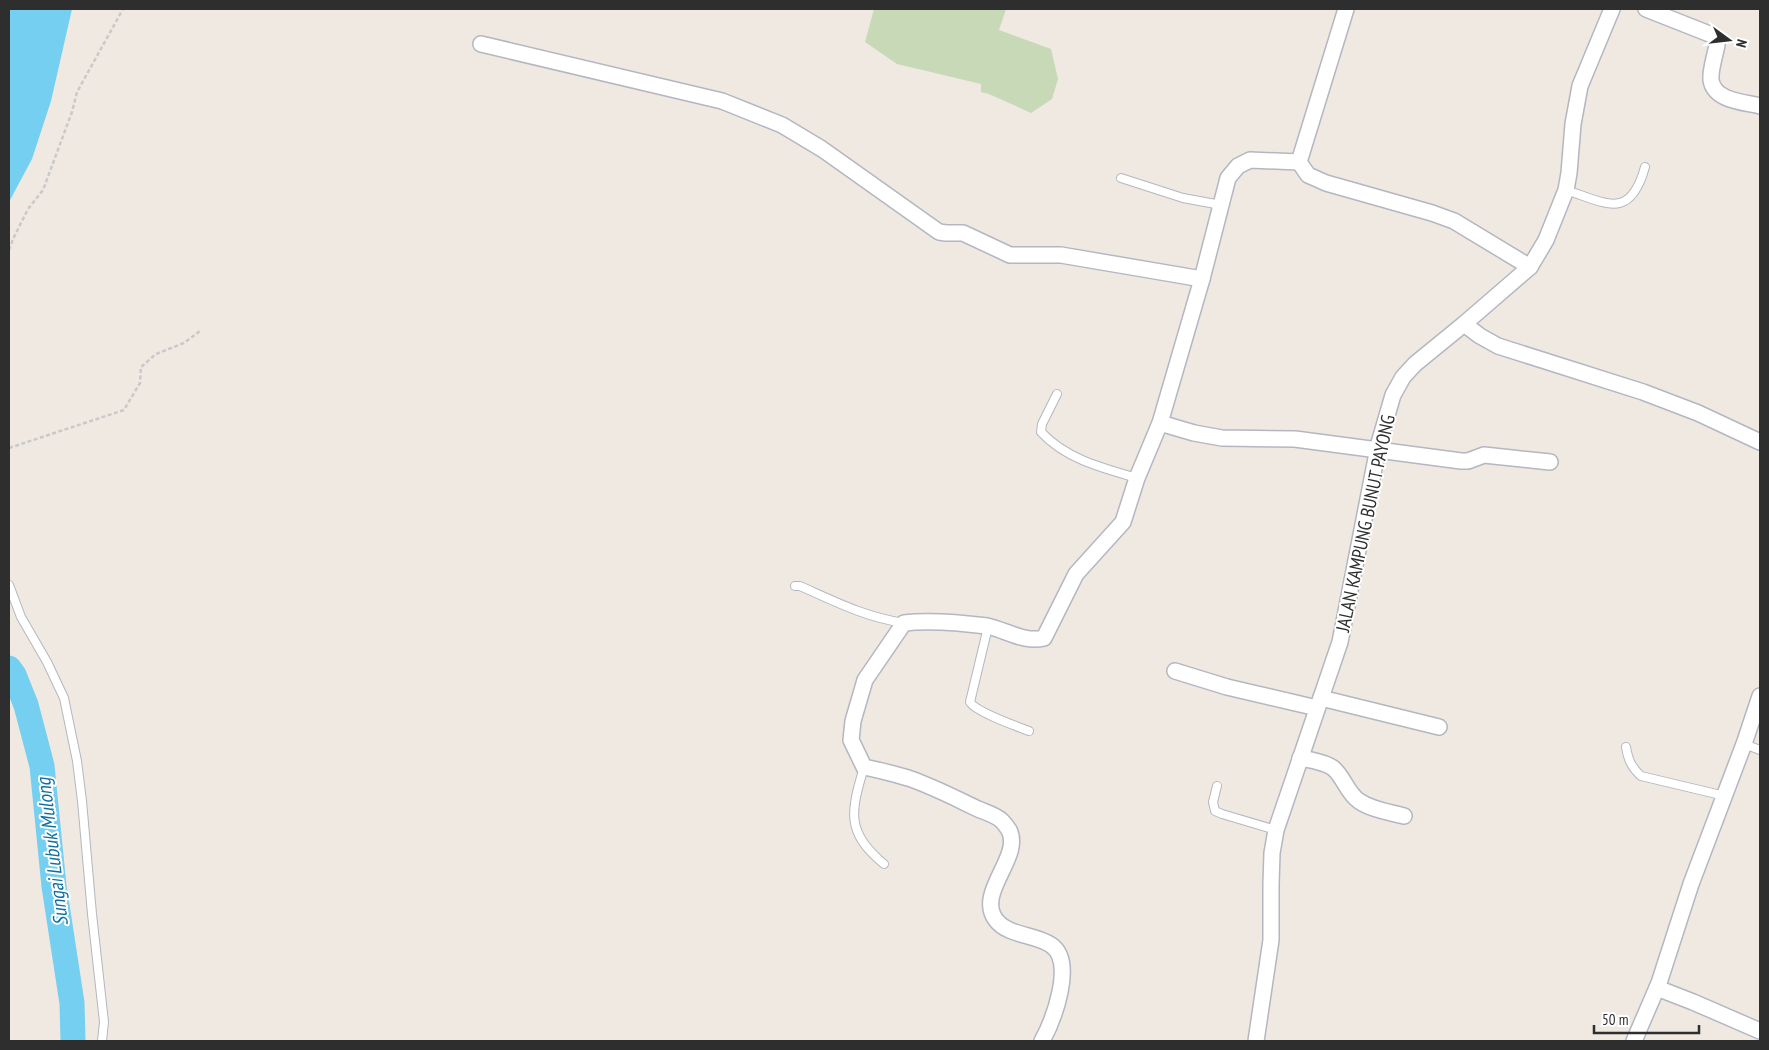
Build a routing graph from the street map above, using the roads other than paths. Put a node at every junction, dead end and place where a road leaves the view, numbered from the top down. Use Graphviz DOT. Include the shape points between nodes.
graph roads {
  1 [pos="1346,9"];
  2 [pos="1612,9"];
  3 [pos="1646,9"];
  4 [pos="481,44"];
  5 [pos="1760,106"];
  6 [pos="1299,162"];
  7 [pos="1645,167"];
  8 [pos="1121,178"];
  9 [pos="1566,190"];
  10 [pos="1221,205"];
  11 [pos="1530,267"];
  12 [pos="1202,279"];
  13 [pos="1464,324"];
  14 [pos="1057,394"];
  15 [pos="1160,423"];
  16 [pos="1760,442"];
  17 [pos="1378,450"];
  18 [pos="1550,462"];
  19 [pos="1137,478"];
  20 [pos="9,585"];
  21 [pos="795,586"];
  22 [pos="904,623"];
  23 [pos="988,626"];
  24 [pos="1175,671"];
  25 [pos="1760,696"];
  26 [pos="1319,703"];
  27 [pos="1439,727"];
  28 [pos="1029,731"];
  29 [pos="1744,744"];
  30 [pos="1626,747"];
  31 [pos="1760,750"];
  32 [pos="1300,758"];
  33 [pos="864,766"];
  34 [pos="1217,786"];
  35 [pos="1725,796"];
  36 [pos="1404,816"];
  37 [pos="1276,830"];
  38 [pos="884,864"];
  39 [pos="1657,988"];
  40 [pos="1760,1031"];
  41 [pos="102,1041"];
  42 [pos="1042,1041"];
  43 [pos="1256,1041"];
  44 [pos="1634,1041"];
  1 -- 6 [label="street"];
  2 -- 9 [label="street, JALAN KAMPUNG BUNUT PAYONG" via="1580,86"];
  3 -- 5 [label="street" via="1712,35 1717,40 1711,79 1713,89 1723,97"];
  4 -- 12 [label="street" via="722,101 782,125 822,149 939,232 963,233 1010,255 1061,255"];
  6 -- 10 [label="street" via="1250,160 1238,166 1228,178"];
  6 -- 11 [label="street" via="1308,175 1326,183 1454,221"];
  7 -- 9 [label="lane" via="1634,194 1618,205"];
  8 -- 10 [label="lane" via="1183,198"];
  9 -- 11 [label="street, JALAN KAMPUNG BUNUT PAYONG" via="1546,240"];
  10 -- 12 [label="street"];
  11 -- 13 [label="street, JALAN KAMPUNG BUNUT PAYONG"];
  12 -- 15 [label="street"];
  13 -- 16 [label="street" via="1498,346 1643,392"];
  13 -- 17 [label="street, JALAN KAMPUNG BUNUT PAYONG" via="1403,377 1393,395"];
  14 -- 19 [label="lane" via="1041,432 1052,444 1091,465"];
  15 -- 17 [label="street" via="1222,438 1296,439"];
  15 -- 19 [label="street"];
  17 -- 18 [label="street" via="1468,462 1484,455"];
  17 -- 26 [label="street, JALAN KAMPUNG BUNUT PAYONG" via="1340,642"];
  19 -- 23 [label="street" via="1123,522 1076,574 1044,638 1034,640"];
  20 -- 41 [label="lane" via="21,617 64,698 77,761 104,1022"];
  21 -- 22 [label="lane" via="869,616"];
  22 -- 23 [label="street"];
  22 -- 33 [label="street" via="865,680 853,721 851,740"];
  23 -- 28 [label="lane" via="970,702 980,710"];
  24 -- 26 [label="street" via="1227,687"];
  25 -- 29 [label="street"];
  26 -- 27 [label="street"];
  26 -- 32 [label="street, JALAN KAMPUNG BUNUT PAYONG"];
  29 -- 31 [label="lane"];
  29 -- 35 [label="street"];
  30 -- 35 [label="lane" via="1628,760 1641,776"];
  32 -- 36 [label="street" via="1334,769 1352,796 1360,802"];
  32 -- 37 [label="street, JALAN KAMPUNG BUNUT PAYONG"];
  33 -- 38 [label="lane" via="855,798 854,817 858,835 869,852"];
  33 -- 42 [label="street" via="910,778 935,789 1001,820 1009,830 1009,854 994,887 991,906 996,920 1006,928 1051,945 1060,958 1063,976"];
  34 -- 37 [label="lane" via="1212,802 1216,811"];
  35 -- 39 [label="street" via="1691,884"];
  37 -- 43 [label="street, JALAN KAMPUNG BUNUT PAYONG" via="1270,884 1271,940"];
  39 -- 40 [label="street"];
  39 -- 44 [label="street"];
}
